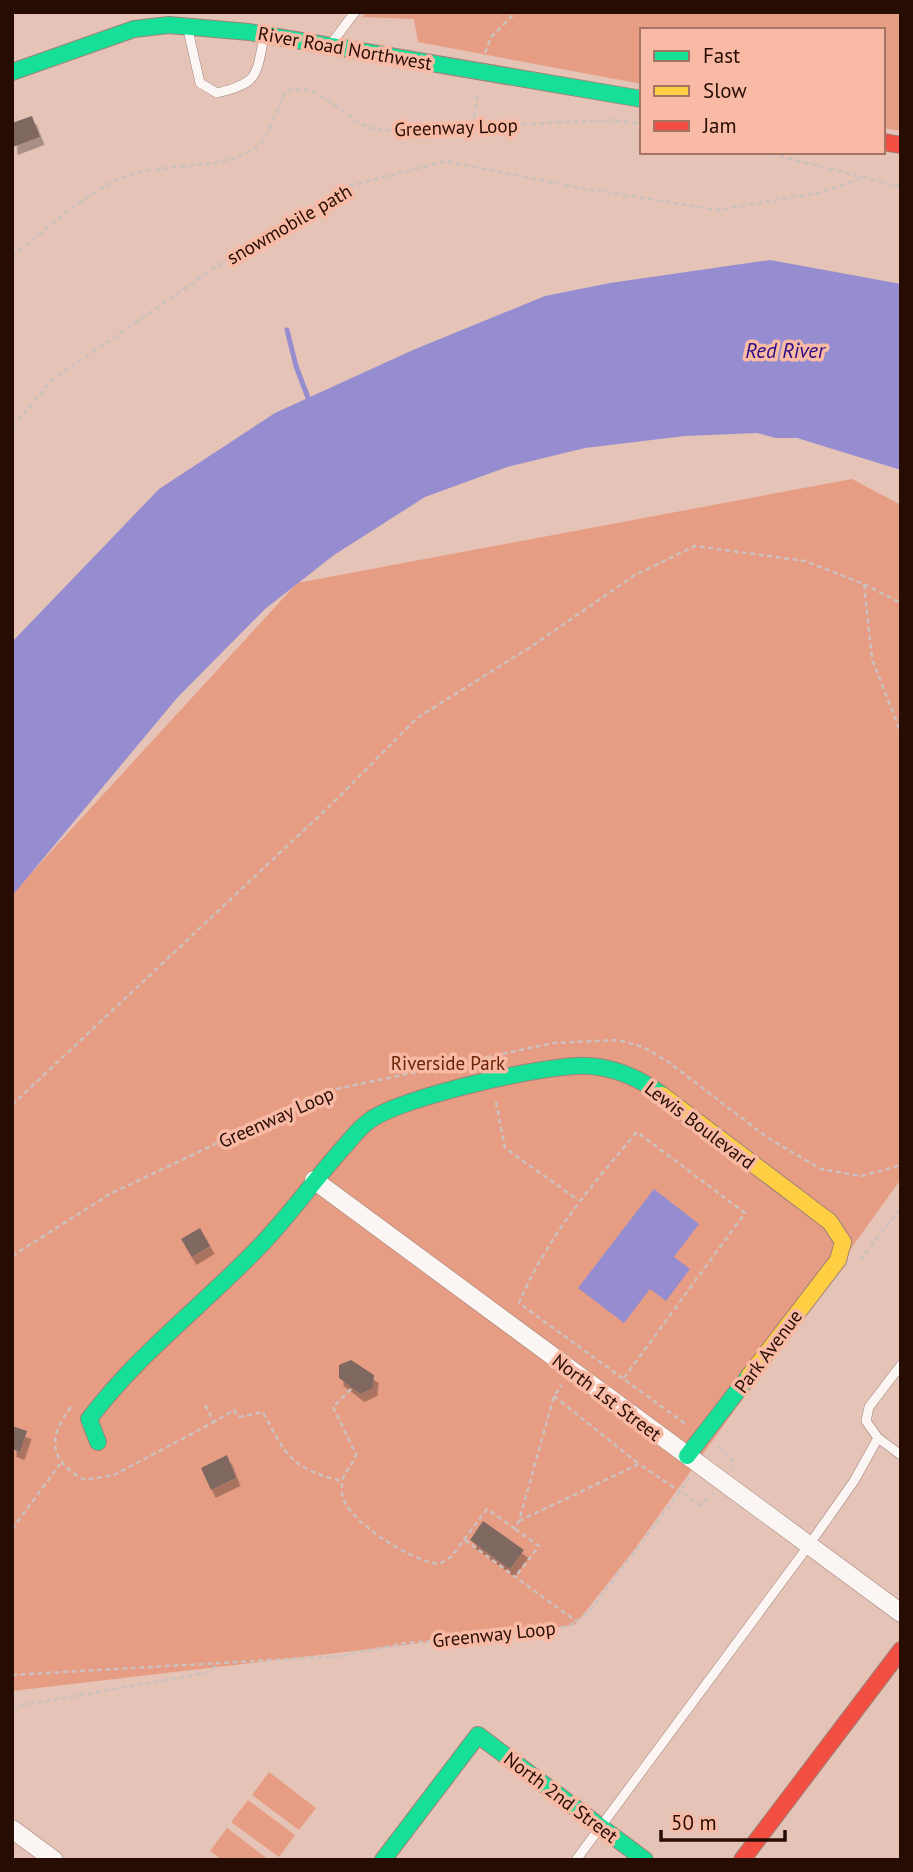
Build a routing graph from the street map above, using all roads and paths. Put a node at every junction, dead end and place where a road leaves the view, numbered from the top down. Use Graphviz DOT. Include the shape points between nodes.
graph roads {
  1 [pos="355,12"];
  2 [pos="168,18"];
  3 [pos="187,25"];
  4 [pos="265,34"];
  5 [pos="330,46"];
  6 [pos="12,72"];
  7 [pos="640,99"];
  8 [pos="640,124"];
  9 [pos="771,154"];
  10 [pos="863,177"];
  11 [pos="901,187"];
  12 [pos="12,257"];
  13 [pos="12,427"];
  14 [pos="864,584"];
  15 [pos="901,603"];
  16 [pos="901,733"];
  17 [pos="496,1100"];
  18 [pos="12,1105"];
  19 [pos="901,1165"];
  20 [pos="314,1180"];
  21 [pos="578,1200"];
  22 [pos="901,1208"];
  23 [pos="843,1242"];
  24 [pos="12,1256"];
  25 [pos="859,1262"];
  26 [pos="901,1364"];
  27 [pos="572,1371"];
  28 [pos="624,1378"];
  29 [pos="351,1389"];
  30 [pos="554,1396"];
  31 [pos="205,1405"];
  32 [pos="702,1436"];
  33 [pos="877,1438"];
  34 [pos="98,1443"];
  35 [pos="901,1455"];
  36 [pos="693,1461"];
  37 [pos="60,1463"];
  38 [pos="639,1464"];
  39 [pos="342,1481"];
  40 [pos="723,1483"];
  41 [pos="679,1493"];
  42 [pos="519,1521"];
  43 [pos="514,1528"];
  44 [pos="12,1529"];
  45 [pos="465,1540"];
  46 [pos="809,1545"];
  47 [pos="516,1576"];
  48 [pos="901,1614"];
  49 [pos="578,1622"];
  50 [pos="901,1650"];
  51 [pos="221,1664"];
  52 [pos="12,1675"];
  53 [pos="12,1707"];
  54 [pos="601,1827"];
  55 [pos="12,1829"];
  56 [pos="54,1860"];
  57 [pos="383,1860"];
  58 [pos="576,1860"];
  59 [pos="645,1860"];
  60 [pos="742,1860"];
  1 -- 5 [label="lane"];
  2 -- 3 [label="street, River Road Northwest"];
  2 -- 6 [label="street, River Road Northwest"];
  3 -- 4 [label="street, River Road Northwest"];
  3 -- 4 [label="lane" via="196,74 206,89 217,93 255,78"];
  4 -- 5 [label="street, River Road Northwest"];
  5 -- 7 [label="street, River Road Northwest"];
  8 -- 12 [label="path, Greenway Loop" via="613,120 421,132 374,128 306,89 292,89 285,92 256,149 232,159 142,170 120,178"];
  9 -- 10 [label="path"];
  10 -- 11 [label="path"];
  10 -- 13 [label="path, snowmobile path" via="824,192 718,211 446,160 349,186 229,258 52,380"];
  14 -- 15 [label="path"];
  14 -- 16 [label="path" via="872,659"];
  14 -- 18 [label="path" via="805,561 695,546 635,575 416,718 337,799"];
  17 -- 21 [label="path" via="505,1148"];
  19 -- 24 [label="path, Greenway Loop" via="861,1176 821,1169 768,1138 643,1047 618,1040 553,1043 327,1091 110,1194"];
  20 -- 23 [label="street, Lewis Boulevard" via="368,1121 391,1108 456,1088 539,1072 612,1068 649,1085 830,1222"];
  20 -- 27 [label="street, North 1st Street"];
  20 -- 34 [label="street, Lewis Boulevard" via="259,1248 120,1378 89,1419"];
  21 -- 28 [label="path" via="536,1264 519,1303"];
  21 -- 28 [label="path" via="637,1132 745,1213"];
  22 -- 25 [label="path"];
  23 -- 32 [label="street, Park Avenue" via="838,1260"];
  26 -- 33 [label="lane" via="869,1407 866,1421"];
  27 -- 30 [label="path"];
  27 -- 36 [label="street, North 1st Street"];
  28 -- 32 [label="path"];
  29 -- 39 [label="path" via="333,1407 356,1454"];
  30 -- 38 [label="path"];
  30 -- 42 [label="path"];
  31 -- 39 [label="path" via="214,1422 234,1410 239,1417 263,1412 284,1453 297,1466"];
  32 -- 36 [label="street, Park Avenue"];
  32 -- 40 [label="path" via="732,1460"];
  33 -- 35 [label="lane"];
  33 -- 46 [label="lane" via="854,1481"];
  36 -- 40 [label="street, North 1st Street"];
  36 -- 41 [label="path, Greenway Loop"];
  37 -- 44 [label="path"];
  38 -- 41 [label="path"];
  38 -- 42 [label="path"];
  39 -- 45 [label="path" via="347,1509 384,1539 423,1560 445,1562"];
  40 -- 41 [label="path" via="700,1505"];
  40 -- 46 [label="street, North 1st Street"];
  41 -- 49 [label="path, Greenway Loop"];
  42 -- 43 [label="path"];
  43 -- 45 [label="path" via="487,1509"];
  43 -- 47 [label="path" via="538,1546"];
  45 -- 47 [label="path"];
  46 -- 48 [label="street, North 1st Street"];
  46 -- 54 [label="lane"];
  47 -- 49 [label="path"];
  49 -- 51 [label="path, Greenway Loop" via="552,1632"];
  50 -- 60 [label="street"];
  51 -- 52 [label="path, Greenway Loop"];
  51 -- 53 [label="path" via="206,1673"];
  54 -- 57 [label="street, North 2nd Street" via="478,1735"];
  54 -- 58 [label="lane"];
  54 -- 59 [label="street, North 2nd Street"];
  55 -- 56 [label="street"];
}
